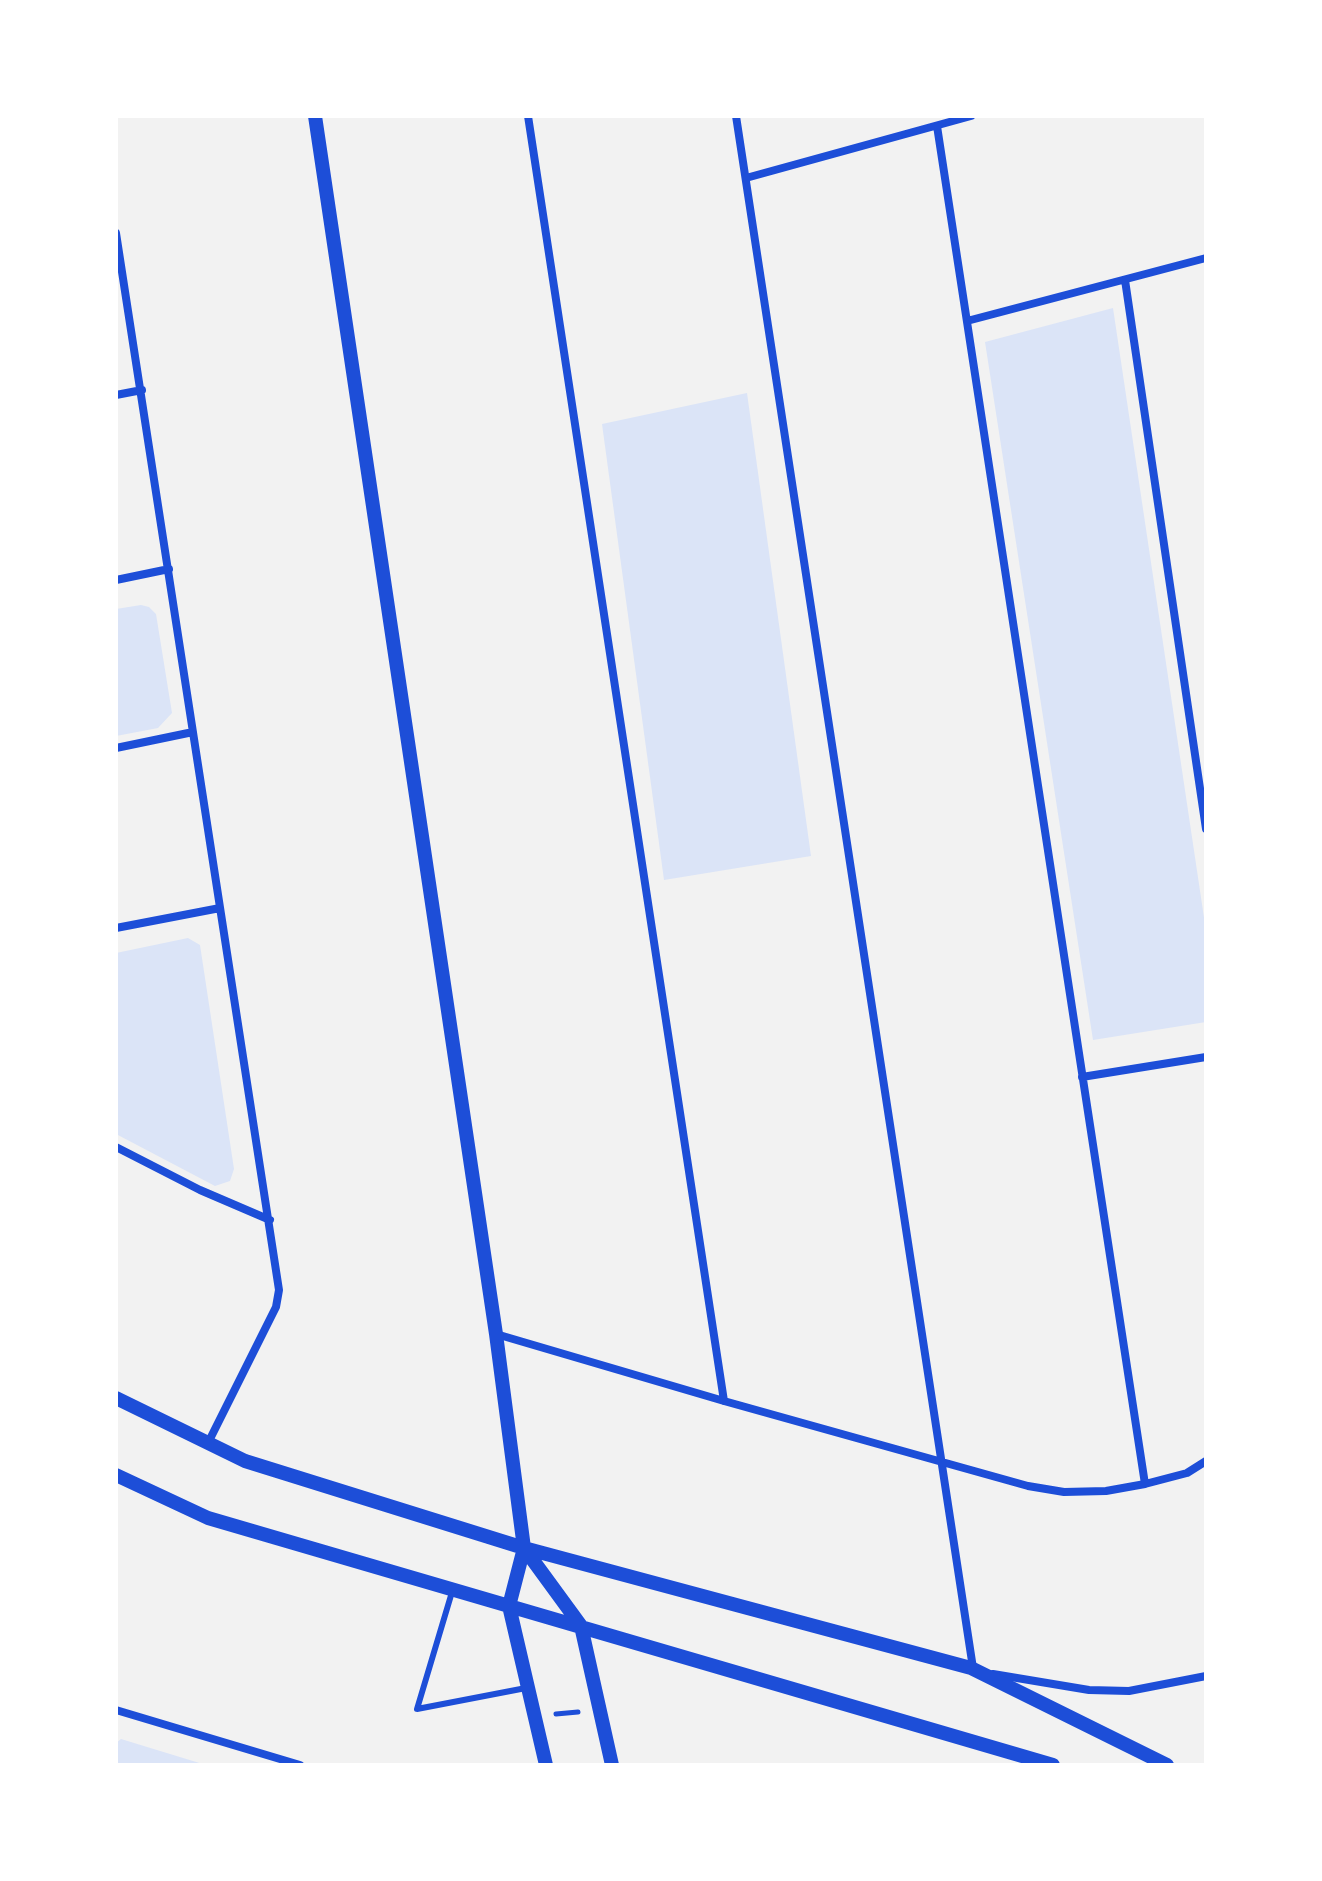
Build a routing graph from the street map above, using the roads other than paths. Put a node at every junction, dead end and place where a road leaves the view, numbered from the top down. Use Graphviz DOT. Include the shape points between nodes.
graph roads {
  1 [pos="315,116"];
  2 [pos="528,116"];
  3 [pos="736,116"];
  4 [pos="971,116"];
  5 [pos="937,126"];
  6 [pos="746,178"];
  7 [pos="116,233"];
  8 [pos="1206,258"];
  9 [pos="1125,280"];
  10 [pos="967,321"];
  11 [pos="142,390"];
  12 [pos="116,395"];
  13 [pos="169,569"];
  14 [pos="116,580"];
  15 [pos="193,732"];
  16 [pos="116,748"];
  17 [pos="1206,829"];
  18 [pos="220,908"];
  19 [pos="116,928"];
  20 [pos="1206,1057"];
  21 [pos="1082,1077"];
  22 [pos="116,1147"];
  23 [pos="270,1220"];
  24 [pos="496,1334"];
  25 [pos="116,1398"];
  26 [pos="724,1401"];
  27 [pos="207,1444"];
  28 [pos="940,1461"];
  29 [pos="1206,1461"];
  30 [pos="116,1475"];
  31 [pos="1145,1484"];
  32 [pos="524,1548"];
  33 [pos="453,1589"];
  34 [pos="509,1606"];
  35 [pos="581,1626"];
  36 [pos="971,1668"];
  37 [pos="1206,1676"];
  38 [pos="529,1688"];
  39 [pos="116,1710"];
  40 [pos="300,1765"];
  41 [pos="546,1765"];
  42 [pos="612,1765"];
  43 [pos="1053,1765"];
  44 [pos="1167,1765"];
  1 -- 24 [label="street"];
  2 -- 26 [label="street"];
  3 -- 6 [label="street"];
  4 -- 5 [label="street"];
  5 -- 6 [label="street"];
  5 -- 10 [label="street"];
  6 -- 28 [label="street"];
  7 -- 11 [label="street"];
  8 -- 9 [label="street"];
  9 -- 10 [label="street"];
  9 -- 17 [label="street"];
  10 -- 21 [label="street"];
  11 -- 12 [label="street"];
  11 -- 13 [label="street"];
  13 -- 14 [label="street"];
  13 -- 15 [label="street"];
  15 -- 16 [label="street"];
  15 -- 18 [label="street"];
  18 -- 19 [label="street"];
  18 -- 23 [label="street"];
  20 -- 21 [label="street"];
  21 -- 31 [label="street"];
  22 -- 23 [label="street"];
  23 -- 27 [label="street" via="279,1290 276,1307"];
  24 -- 26 [label="street"];
  24 -- 32 [label="street"];
  25 -- 27 [label="street"];
  26 -- 28 [label="street"];
  27 -- 32 [label="street" via="245,1461"];
  28 -- 31 [label="street" via="1064,1492"];
  28 -- 36 [label="street"];
  29 -- 31 [label="street" via="1187,1473"];
  30 -- 33 [label="street" via="208,1518"];
  32 -- 34 [label="street"];
  32 -- 35 [label="street"];
  32 -- 36 [label="street"];
  33 -- 34 [label="street"];
  33 -- 38 [label="lane" via="417,1709"];
  34 -- 35 [label="street"];
  34 -- 38 [label="street"];
  35 -- 42 [label="street"];
  35 -- 43 [label="street"];
  36 -- 37 [label="street" via="1089,1690 1129,1691"];
  36 -- 44 [label="street"];
  38 -- 41 [label="street"];
  39 -- 40 [label="street"];
}
